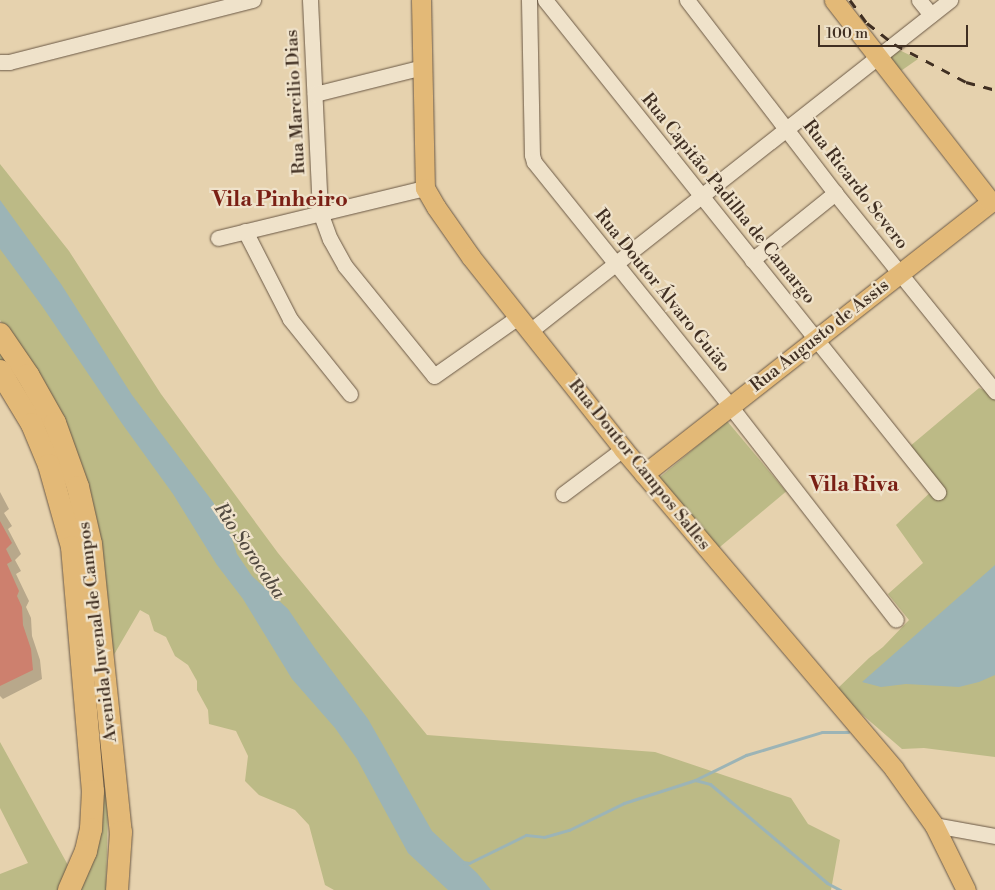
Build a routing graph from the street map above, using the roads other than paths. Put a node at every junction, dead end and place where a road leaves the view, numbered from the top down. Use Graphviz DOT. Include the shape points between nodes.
graph roads {
  1 [pos="253,0"];
  2 [pos="310,0"];
  3 [pos="421,0"];
  4 [pos="687,0"];
  5 [pos="834,0"];
  6 [pos="919,0"];
  7 [pos="950,0"];
  8 [pos="529,2"];
  9 [pos="550,2"];
  10 [pos="931,15"];
  11 [pos="878,50"];
  12 [pos="0,62"];
  13 [pos="423,67"];
  14 [pos="315,94"];
  15 [pos="787,130"];
  16 [pos="425,188"];
  17 [pos="836,192"];
  18 [pos="702,197"];
  19 [pos="994,202"];
  20 [pos="320,212"];
  21 [pos="245,232"];
  22 [pos="218,238"];
  23 [pos="752,260"];
  24 [pos="616,264"];
  25 [pos="900,273"];
  26 [pos="518,317"];
  27 [pos="530,332"];
  28 [pos="0,334"];
  29 [pos="816,340"];
  30 [pos="0,371"];
  31 [pos="995,391"];
  32 [pos="350,394"];
  33 [pos="731,406"];
  34 [pos="623,449"];
  35 [pos="644,474"];
  36 [pos="938,492"];
  37 [pos="563,494"];
  38 [pos="896,620"];
  39 [pos="934,825"];
  40 [pos="995,836"];
  41 [pos="86,851"];
  42 [pos="120,854"];
  43 [pos="68,890"];
  44 [pos="74,890"];
  45 [pos="113,890"];
  46 [pos="117,890"];
  47 [pos="966,890"];
  1 -- 12 [label="street"];
  2 -- 14 [label="street, Rua Marcilio Dias"];
  3 -- 13 [label="main road"];
  4 -- 15 [label="street, Rua Ricardo Severo"];
  5 -- 11 [label="main road"];
  6 -- 10 [label="street"];
  7 -- 10 [label="street"];
  8 -- 9 [label="street" via="541,11"];
  8 -- 24 [label="street, Rua Doutor Álvaro Guião" via="532,156"];
  9 -- 18 [label="street, Rua Capitão Padilha de Camargo"];
  10 -- 11 [label="street"];
  11 -- 15 [label="street"];
  11 -- 19 [label="main road"];
  13 -- 14 [label="street"];
  13 -- 16 [label="main road"];
  14 -- 20 [label="street, Rua Marcilio Dias"];
  15 -- 17 [label="street, Rua Ricardo Severo"];
  15 -- 18 [label="street"];
  16 -- 20 [label="street"];
  16 -- 26 [label="main road, Rua Doutor Campos Salles" via="471,257"];
  17 -- 23 [label="street"];
  17 -- 25 [label="street, Rua Ricardo Severo"];
  18 -- 23 [label="street, Rua Capitão Padilha de Camargo"];
  18 -- 24 [label="street"];
  19 -- 25 [label="main road, Rua Augusto de Assis"];
  20 -- 21 [label="street"];
  20 -- 26 [label="street, Rua Marcilio Dias" via="345,266 434,376"];
  21 -- 22 [label="street"];
  21 -- 32 [label="street" via="290,319"];
  23 -- 29 [label="street, Rua Capitão Padilha de Camargo"];
  24 -- 27 [label="street"];
  24 -- 33 [label="street, Rua Doutor Álvaro Guião"];
  25 -- 29 [label="main road, Rua Augusto de Assis"];
  25 -- 31 [label="street, Rua Ricardo Severo"];
  26 -- 27 [label="main road, Rua Doutor Campos Salles"];
  27 -- 34 [label="main road, Rua Doutor Campos Salles"];
  28 -- 42 [label="highway, Avenida Juvenal de Campos" via="55,423 78,487 91,544 121,832"];
  29 -- 33 [label="main road, Rua Augusto de Assis"];
  29 -- 36 [label="street, Rua Capitão Padilha de Camargo"];
  30 -- 41 [label="highway, Avenida Juvenal de Campos" via="39,440 72,547 93,791"];
  33 -- 35 [label="main road, Rua Augusto de Assis"];
  33 -- 38 [label="street, Rua Doutor Álvaro Guião"];
  34 -- 35 [label="main road, Rua Doutor Campos Salles"];
  34 -- 37 [label="street"];
  35 -- 39 [label="main road, Rua Doutor Campos Salles" via="894,769"];
  39 -- 40 [label="street"];
  39 -- 47 [label="main road, Rua Doutor Campos Salles"];
  41 -- 43 [label="highway, Avenida Juvenal de Campos"];
  41 -- 44 [label="highway"];
  42 -- 45 [label="highway"];
  42 -- 46 [label="highway, Avenida Juvenal de Campos"];
}
